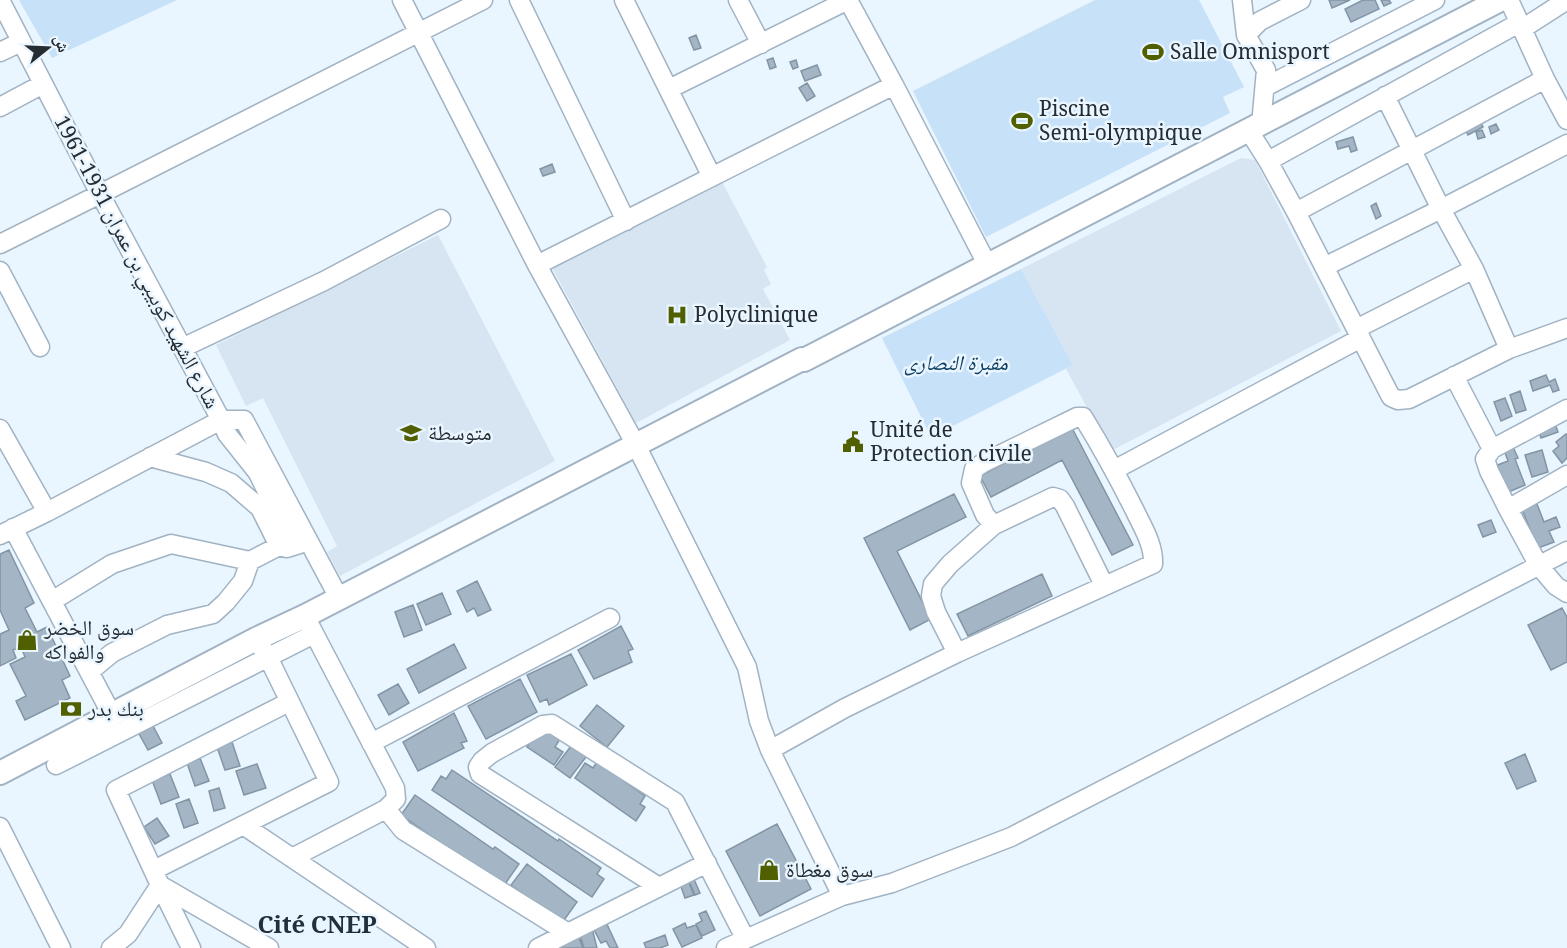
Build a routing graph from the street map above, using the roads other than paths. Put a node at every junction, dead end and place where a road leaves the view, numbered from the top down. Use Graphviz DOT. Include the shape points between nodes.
graph roads {
  1 [pos="0,0"];
  2 [pos="402,0"];
  3 [pos="483,0"];
  4 [pos="519,0"];
  5 [pos="624,0"];
  6 [pos="738,0"];
  7 [pos="848,0"];
  8 [pos="1242,0"];
  9 [pos="1301,0"];
  10 [pos="1435,0"];
  11 [pos="1500,0"];
  12 [pos="1509,0"];
  13 [pos="1567,0"];
  14 [pos="1471,7"];
  15 [pos="1521,26"];
  16 [pos="418,33"];
  17 [pos="1246,35"];
  18 [pos="21,42"];
  19 [pos="761,44"];
  20 [pos="0,52"];
  21 [pos="1545,79"];
  22 [pos="44,84"];
  23 [pos="894,85"];
  24 [pos="1265,87"];
  25 [pos="669,89"];
  26 [pos="1386,96"];
  27 [pos="0,107"];
  28 [pos="1567,120"];
  29 [pos="1255,128"];
  30 [pos="1567,144"];
  31 [pos="1412,150"];
  32 [pos="1268,160"];
  33 [pos="712,177"];
  34 [pos="100,194"];
  35 [pos="1441,209"];
  36 [pos="1296,212"];
  37 [pos="441,219"];
  38 [pos="626,221"];
  39 [pos="0,244"];
  40 [pos="537,265"];
  41 [pos="987,266"];
  42 [pos="1324,267"];
  43 [pos="1474,269"];
  44 [pos="0,270"];
  45 [pos="1567,328"];
  46 [pos="1358,334"];
  47 [pos="40,347"];
  48 [pos="182,348"];
  49 [pos="1509,349"];
  50 [pos="1454,376"];
  51 [pos="1567,409"];
  52 [pos="221,420"];
  53 [pos="0,429"];
  54 [pos="636,445"];
  55 [pos="1492,449"];
  56 [pos="150,457"];
  57 [pos="1114,470"];
  58 [pos="1567,475"];
  59 [pos="1508,509"];
  60 [pos="47,512"];
  61 [pos="994,525"];
  62 [pos="7,532"];
  63 [pos="294,544"];
  64 [pos="1567,551"];
  65 [pos="250,561"];
  66 [pos="1539,566"];
  67 [pos="1104,585"];
  68 [pos="1567,593"];
  69 [pos="339,598"];
  70 [pos="52,601"];
  71 [pos="610,618"];
  72 [pos="309,625"];
  73 [pos="262,648"];
  74 [pos="957,653"];
  75 [pos="89,672"];
  76 [pos="290,702"];
  77 [pos="112,715"];
  78 [pos="371,743"];
  79 [pos="770,750"];
  80 [pos="56,765"];
  81 [pos="0,773"];
  82 [pos="386,808"];
  83 [pos="243,825"];
  84 [pos="0,827"];
  85 [pos="292,858"];
  86 [pos="707,863"];
  87 [pos="157,878"];
  88 [pos="659,887"];
  89 [pos="842,896"];
  90 [pos="568,933"];
  91 [pos="746,938"];
  92 [pos="132,941"];
  93 [pos="61,948"];
  94 [pos="111,948"];
  95 [pos="191,948"];
  96 [pos="269,948"];
  97 [pos="426,948"];
  98 [pos="538,948"];
  99 [pos="726,948"];
  1 -- 18 [label="street, شارع الشهيد كوبيبي بن عمران 1931-1961"];
  2 -- 16 [label="street"];
  3 -- 16 [label="street"];
  4 -- 38 [label="street"];
  5 -- 25 [label="street"];
  6 -- 19 [label="street"];
  7 -- 19 [label="street"];
  7 -- 23 [label="street"];
  8 -- 17 [label="street"];
  9 -- 17 [label="street" via="1260,21"];
  10 -- 24 [label="street"];
  11 -- 14 [label="main road"];
  12 -- 15 [label="street"];
  13 -- 15 [label="street"];
  14 -- 29 [label="main road"];
  15 -- 21 [label="street"];
  15 -- 26 [label="street"];
  16 -- 34 [label="street"];
  16 -- 40 [label="street"];
  17 -- 24 [label="street" via="1266,70"];
  18 -- 20 [label="street"];
  18 -- 22 [label="street, شارع الشهيد كوبيبي بن عمران 1931-1961"];
  19 -- 25 [label="street"];
  21 -- 28 [label="street"];
  21 -- 31 [label="street"];
  22 -- 27 [label="street"];
  22 -- 34 [label="street, شارع الشهيد كوبيبي بن عمران 1931-1961"];
  23 -- 33 [label="street"];
  23 -- 41 [label="street"];
  24 -- 29 [label="street"];
  25 -- 33 [label="street"];
  26 -- 31 [label="street"];
  26 -- 32 [label="street"];
  29 -- 32 [label="street"];
  29 -- 41 [label="main road"];
  30 -- 35 [label="street"];
  31 -- 35 [label="street"];
  31 -- 36 [label="street"];
  32 -- 36 [label="street"];
  33 -- 38 [label="street"];
  34 -- 39 [label="street"];
  34 -- 48 [label="street, شارع الشهيد كوبيبي بن عمران 1931-1961"];
  35 -- 42 [label="street"];
  35 -- 43 [label="street"];
  36 -- 42 [label="street"];
  37 -- 48 [label="street" via="324,281"];
  38 -- 40 [label="street"];
  40 -- 54 [label="street"];
  41 -- 54 [label="main road"];
  42 -- 46 [label="street"];
  43 -- 46 [label="street"];
  43 -- 49 [label="street"];
  44 -- 47 [label="street"];
  45 -- 49 [label="street"];
  46 -- 50 [label="street" via="1391,397 1409,399"];
  46 -- 57 [label="street"];
  48 -- 52 [label="street, شارع الشهيد كوبيبي بن عمران 1931-1961"];
  49 -- 50 [label="street"];
  50 -- 55 [label="street"];
  51 -- 55 [label="street"];
  52 -- 56 [label="street"];
  52 -- 63 [label="street, شارع الشهيد كوبيبي بن عمران 1931-1961" via="227,434 258,473"];
  53 -- 60 [label="street"];
  54 -- 69 [label="main road"];
  54 -- 79 [label="street" via="747,667"];
  55 -- 59 [label="street" via="1485,459"];
  56 -- 60 [label="street"];
  56 -- 63 [label="street" via="231,483"];
  57 -- 61 [label="street" via="1083,417 1077,417 974,469 971,483"];
  57 -- 67 [label="street" via="1149,540 1153,564"];
  58 -- 59 [label="street"];
  59 -- 66 [label="street"];
  60 -- 62 [label="street"];
  61 -- 67 [label="street" via="1053,497 1060,499"];
  61 -- 74 [label="street" via="933,584 931,596 936,612"];
  62 -- 70 [label="street"];
  63 -- 65 [label="street"];
  63 -- 69 [label="street"];
  64 -- 66 [label="street"];
  65 -- 70 [label="street" via="171,544 112,564"];
  65 -- 75 [label="street" via="243,581 213,614 167,625 112,653"];
  66 -- 68 [label="street"];
  66 -- 89 [label="street" via="1011,837 892,883"];
  67 -- 74 [label="street"];
  69 -- 72 [label="main road"];
  70 -- 75 [label="street"];
  71 -- 78 [label="street"];
  72 -- 73 [label="main road"];
  72 -- 78 [label="street"];
  73 -- 76 [label="street"];
  73 -- 77 [label="main road"];
  73 -- 80 [label="street"];
  74 -- 79 [label="street"];
  75 -- 77 [label="street"];
  76 -- 83 [label="street" via="329,783"];
  76 -- 87 [label="street" via="116,790"];
  77 -- 81 [label="main road"];
  78 -- 82 [label="street" via="395,788 396,799"];
  79 -- 89 [label="street"];
  82 -- 85 [label="street"];
  82 -- 90 [label="street" via="403,830"];
  83 -- 85 [label="street"];
  83 -- 87 [label="street"];
  84 -- 93 [label="street"];
  85 -- 97 [label="street"];
  86 -- 88 [label="street"];
  86 -- 88 [label="street" via="675,802 552,724 543,725 482,761 478,767 480,774"];
  86 -- 91 [label="street"];
  87 -- 92 [label="street"];
  87 -- 95 [label="street"];
  87 -- 96 [label="street"];
  88 -- 90 [label="street"];
  89 -- 91 [label="street"];
  90 -- 98 [label="street"];
  91 -- 99 [label="street"];
  92 -- 94 [label="street"];
}
